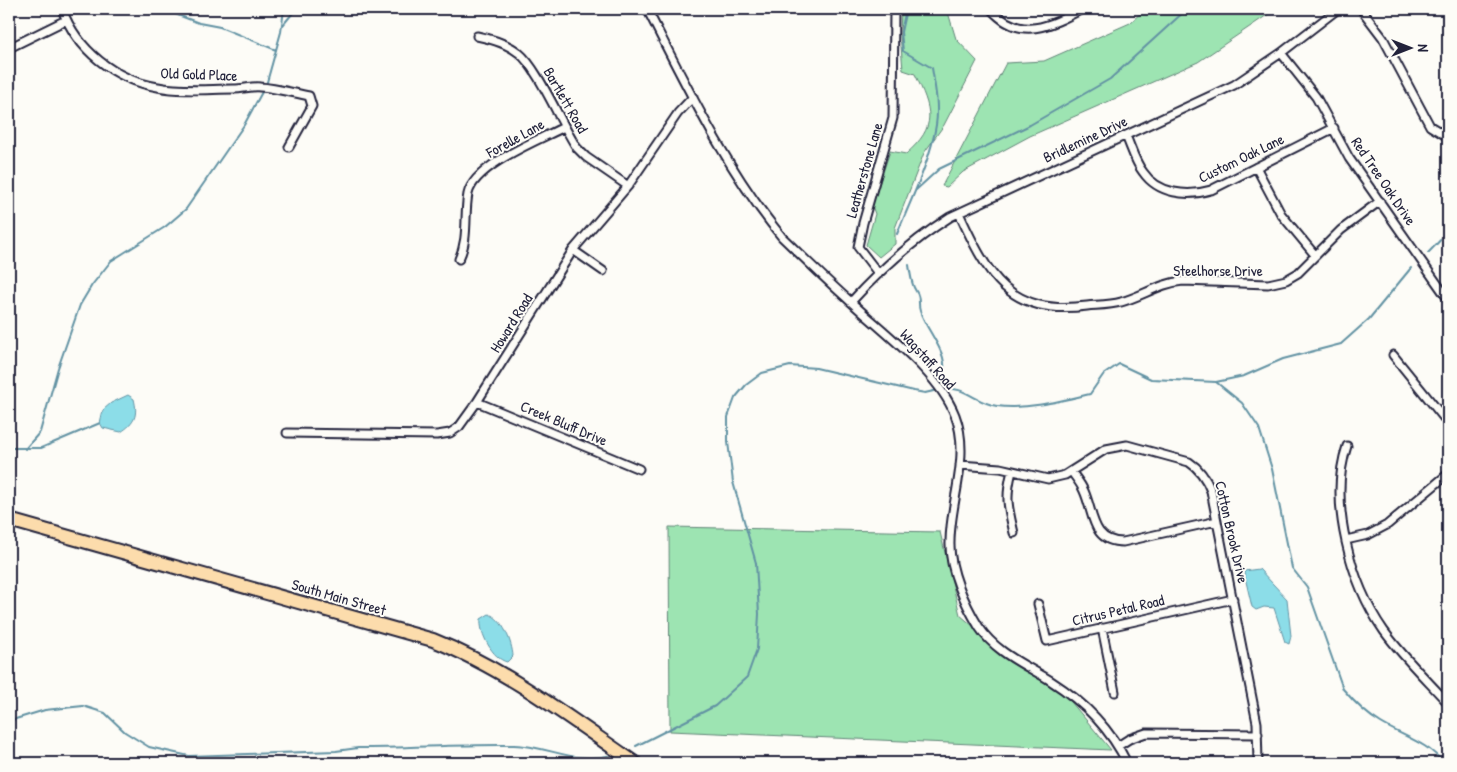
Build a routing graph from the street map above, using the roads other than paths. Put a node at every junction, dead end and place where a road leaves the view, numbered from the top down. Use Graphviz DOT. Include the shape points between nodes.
graph roads {
  1 [pos="62,9"];
  2 [pos="647,9"];
  3 [pos="894,9"];
  4 [pos="991,9"];
  5 [pos="1082,9"];
  6 [pos="1338,9"];
  7 [pos="1361,9"];
  8 [pos="66,20"];
  9 [pos="477,36"];
  10 [pos="9,48"];
  11 [pos="1282,53"];
  12 [pos="693,97"];
  13 [pos="564,127"];
  14 [pos="1334,128"];
  15 [pos="1126,136"];
  16 [pos="1448,137"];
  17 [pos="289,148"];
  18 [pos="1256,167"];
  19 [pos="628,186"];
  20 [pos="1380,202"];
  21 [pos="959,213"];
  22 [pos="573,250"];
  23 [pos="1315,255"];
  24 [pos="460,259"];
  25 [pos="602,271"];
  26 [pos="878,273"];
  27 [pos="1448,299"];
  28 [pos="851,302"];
  29 [pos="1392,355"];
  30 [pos="477,402"];
  31 [pos="1448,424"];
  32 [pos="287,433"];
  33 [pos="1347,446"];
  34 [pos="960,465"];
  35 [pos="639,469"];
  36 [pos="1012,471"];
  37 [pos="1071,471"];
  38 [pos="1448,474"];
  39 [pos="9,520"];
  40 [pos="1217,521"];
  41 [pos="1014,533"];
  42 [pos="1346,540"];
  43 [pos="1233,599"];
  44 [pos="1038,604"];
  45 [pos="1102,628"];
  46 [pos="1115,692"];
  47 [pos="1448,702"];
  48 [pos="1258,734"];
  49 [pos="1118,746"];
  50 [pos="635,763"];
  51 [pos="1127,763"];
  52 [pos="1258,763"];
  1 -- 8 [label="street, Old Gold Place"];
  2 -- 12 [label="street, Wagstaff Road"];
  3 -- 26 [label="street, Leatherstone Lane" via="893,118 858,247"];
  4 -- 5 [label="street" via="1008,23 1025,28 1043,27"];
  6 -- 11 [label="street, Bridlemine Drive"];
  7 -- 16 [label="street" via="1383,38 1430,126"];
  8 -- 10 [label="street"];
  8 -- 17 [label="street, Old Gold Place" via="95,57 116,72 143,84 171,89 245,90 258,86 309,96 312,106"];
  9 -- 13 [label="street, Bartlett Road" via="505,43 521,54"];
  11 -- 14 [label="street, Red Tree Oak Drive" via="1316,97"];
  11 -- 15 [label="street, Bridlemine Drive" via="1234,84"];
  12 -- 19 [label="street, Howard Road" via="678,112"];
  12 -- 28 [label="street, Wagstaff Road" via="763,215"];
  13 -- 19 [label="street, Bartlett Road" via="586,157"];
  13 -- 24 [label="street, Forelle Lane" via="481,172 468,191 466,237"];
  14 -- 18 [label="street, Custom Oak Lane"];
  14 -- 20 [label="street, Red Tree Oak Drive" via="1349,158"];
  15 -- 18 [label="street, Custom Oak Lane" via="1142,172 1170,192 1198,194"];
  15 -- 21 [label="street, Bridlemine Drive"];
  18 -- 23 [label="street" via="1281,214"];
  19 -- 22 [label="street, Howard Road"];
  20 -- 23 [label="street, Steelhorse Drive" via="1341,230"];
  20 -- 27 [label="street, Red Tree Oak Drive"];
  21 -- 23 [label="street, Steelhorse Drive" via="984,264 1003,286 1021,298 1050,308 1120,302 1170,282 1277,283 1298,274"];
  21 -- 26 [label="street, Bridlemine Drive" via="917,238"];
  22 -- 25 [label="street"];
  22 -- 30 [label="street, Howard Road"];
  26 -- 28 [label="street, Bridlemine Drive"];
  28 -- 34 [label="street, Wagstaff Road" via="922,368 941,391 956,416"];
  29 -- 31 [label="street"];
  30 -- 32 [label="street, Howard Road" via="459,427 450,433"];
  30 -- 35 [label="street, Creek Bluff Drive"];
  33 -- 42 [label="street" via="1343,460 1341,505"];
  34 -- 36 [label="street, Cotton Brook Drive"];
  34 -- 49 [label="street, Wagstaff Road" via="950,549 963,594 979,626 1003,652 1079,702 1108,730"];
  36 -- 37 [label="street, Cotton Brook Drive" via="1048,479"];
  36 -- 41 [label="street" via="1007,501"];
  37 -- 40 [label="street" via="1084,490 1094,524 1110,540 1123,542"];
  37 -- 40 [label="street, Cotton Brook Drive" via="1106,449 1127,445 1189,462 1207,480"];
  38 -- 42 [label="street" via="1387,525 1368,535"];
  39 -- 50 [label="highway, South Main Street" via="450,647 501,675"];
  40 -- 43 [label="street, Cotton Brook Drive"];
  42 -- 47 [label="street" via="1360,585 1383,630"];
  43 -- 45 [label="street, Citrus Petal Road"];
  43 -- 48 [label="street, Cotton Brook Drive"];
  44 -- 45 [label="street, Citrus Petal Road" via="1047,640"];
  45 -- 46 [label="street"];
  48 -- 49 [label="street" via="1146,733"];
  48 -- 52 [label="street, Cotton Brook Drive"];
  49 -- 51 [label="street, Wagstaff Road"];
}
